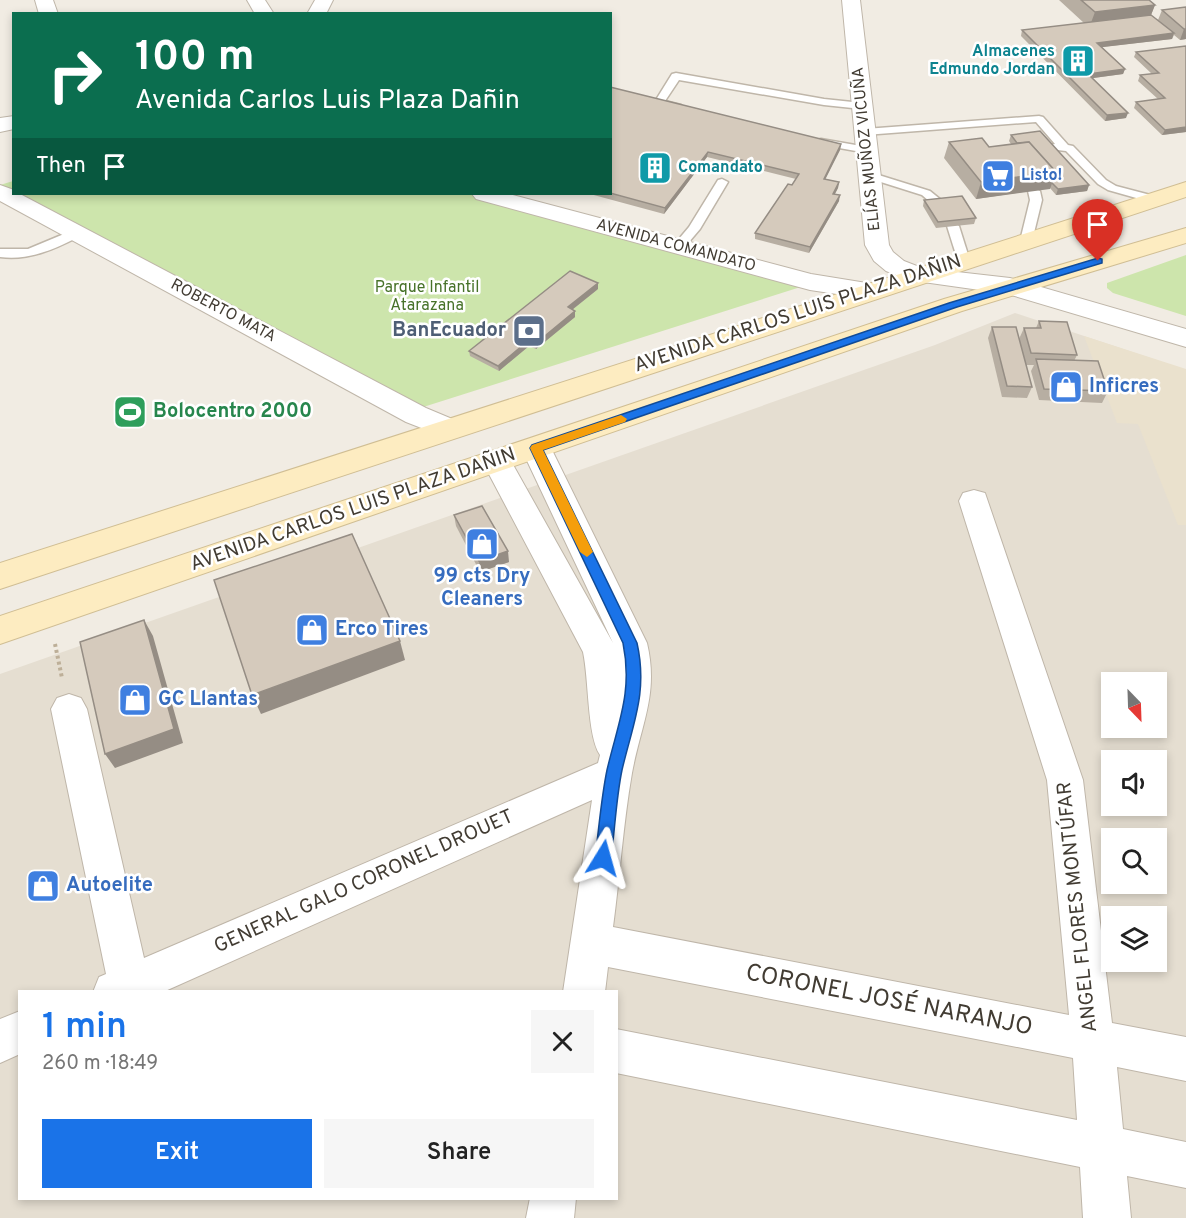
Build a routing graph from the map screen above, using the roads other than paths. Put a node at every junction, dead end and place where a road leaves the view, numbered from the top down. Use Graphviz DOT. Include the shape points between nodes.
graph roads {
  1 [pos="851,0"];
  2 [pos="862,106"];
  3 [pos="693,111"];
  4 [pos="804,138"];
  5 [pos="866,141"];
  6 [pos="1063,146"];
  7 [pos="1048,148"];
  8 [pos="869,175"];
  9 [pos="722,182"];
  10 [pos="1186,189"];
  11 [pos="1034,191"];
  12 [pos="0,192"];
  13 [pos="488,195"];
  14 [pos="1154,199"];
  15 [pos="939,204"];
  16 [pos="953,226"];
  17 [pos="75,233"];
  18 [pos="1186,235"];
  19 [pos="1026,241"];
  20 [pos="679,246"];
  21 [pos="0,253"];
  22 [pos="964,261"];
  23 [pos="918,275"];
  24 [pos="1010,286"];
  25 [pos="870,291"];
  26 [pos="1186,338"];
  27 [pos="447,428"];
  28 [pos="536,448"];
  29 [pos="496,461"];
  30 [pos="974,501"];
  31 [pos="0,576"];
  32 [pos="0,630"];
  33 [pos="69,709"];
  34 [pos="614,773"];
  35 [pos="591,943"];
  36 [pos="122,988"];
  37 [pos="584,990"];
  38 [pos="18,1033"];
  39 [pos="0,1041"];
  40 [pos="1093,1041"];
  41 [pos="618,1051"];
  42 [pos="1186,1059"];
  43 [pos="1102,1149"];
  44 [pos="1186,1165"];
  45 [pos="553,1200"];
  46 [pos="550,1218"];
  47 [pos="1107,1218"];
  1 -- 2 [label="street, ELÍAS MUÑOZ VICUÑA"];
  2 -- 3 [label="lane" via="676,76 659,103"];
  2 -- 5 [label="street, ELÍAS MUÑOZ VICUÑA"];
  4 -- 5 [label="lane"];
  5 -- 6 [label="lane" via="1039,119"];
  5 -- 8 [label="street, ELÍAS MUÑOZ VICUÑA"];
  6 -- 7 [label="lane"];
  6 -- 14 [label="lane" via="1112,188"];
  8 -- 15 [label="lane" via="926,194"];
  8 -- 23 [label="street, ELÍAS MUÑOZ VICUÑA" via="877,244 895,266"];
  9 -- 20 [label="lane"];
  10 -- 14 [label="main road, AVENIDA CARLOS LUIS PLAZA DAÑIN"];
  11 -- 19 [label="lane" via="1036,200"];
  12 -- 17 [label="street, ROBERTO MATA"];
  13 -- 20 [label="street, AVENIDA COMANDATO"];
  14 -- 19 [label="main road, AVENIDA CARLOS LUIS PLAZA DAÑIN"];
  16 -- 22 [label="lane"];
  17 -- 21 [label="lane" via="14,256"];
  17 -- 27 [label="street, ROBERTO MATA"];
  18 -- 24 [label="main road, AVENIDA CARLOS LUIS PLAZA DAÑIN"];
  19 -- 22 [label="main road, AVENIDA CARLOS LUIS PLAZA DAÑIN"];
  20 -- 25 [label="street, AVENIDA COMANDATO" via="810,282"];
  22 -- 23 [label="main road, AVENIDA CARLOS LUIS PLAZA DAÑIN"];
  23 -- 24 [label="street, ELÍAS MUÑOZ VICUÑA"];
  23 -- 25 [label="main road, AVENIDA CARLOS LUIS PLAZA DAÑIN"];
  24 -- 26 [label="street, ELÍAS MUÑOZ VICUÑA"];
  24 -- 28 [label="main road, AVENIDA CARLOS LUIS PLAZA DAÑIN"];
  25 -- 27 [label="main road, AVENIDA CARLOS LUIS PLAZA DAÑIN"];
  27 -- 31 [label="main road, AVENIDA CARLOS LUIS PLAZA DAÑIN"];
  28 -- 29 [label="main road, AVENIDA CARLOS LUIS PLAZA DAÑIN"];
  28 -- 34 [label="street" via="630,643 635,687"];
  29 -- 32 [label="main road, AVENIDA CARLOS LUIS PLAZA DAÑIN"];
  29 -- 34 [label="street" via="600,651"];
  30 -- 40 [label="street, ANGEL FLORES MONTÚFAR" via="1065,780"];
  33 -- 36 [label="street"];
  34 -- 35 [label="street"];
  34 -- 36 [label="street, GENERAL GALO CORONEL DROUET"];
  35 -- 37 [label="street"];
  35 -- 40 [label="street, CORONEL JOSÉ NARANJO"];
  38 -- 39 [label="street"];
  40 -- 42 [label="street, CORONEL JOSÉ NARANJO"];
  40 -- 43 [label="street, ANGEL FLORES MONTÚFAR"];
  41 -- 43 [label="street"];
  43 -- 44 [label="street"];
  43 -- 47 [label="street, ANGEL FLORES MONTÚFAR"];
  45 -- 46 [label="street"];
}
